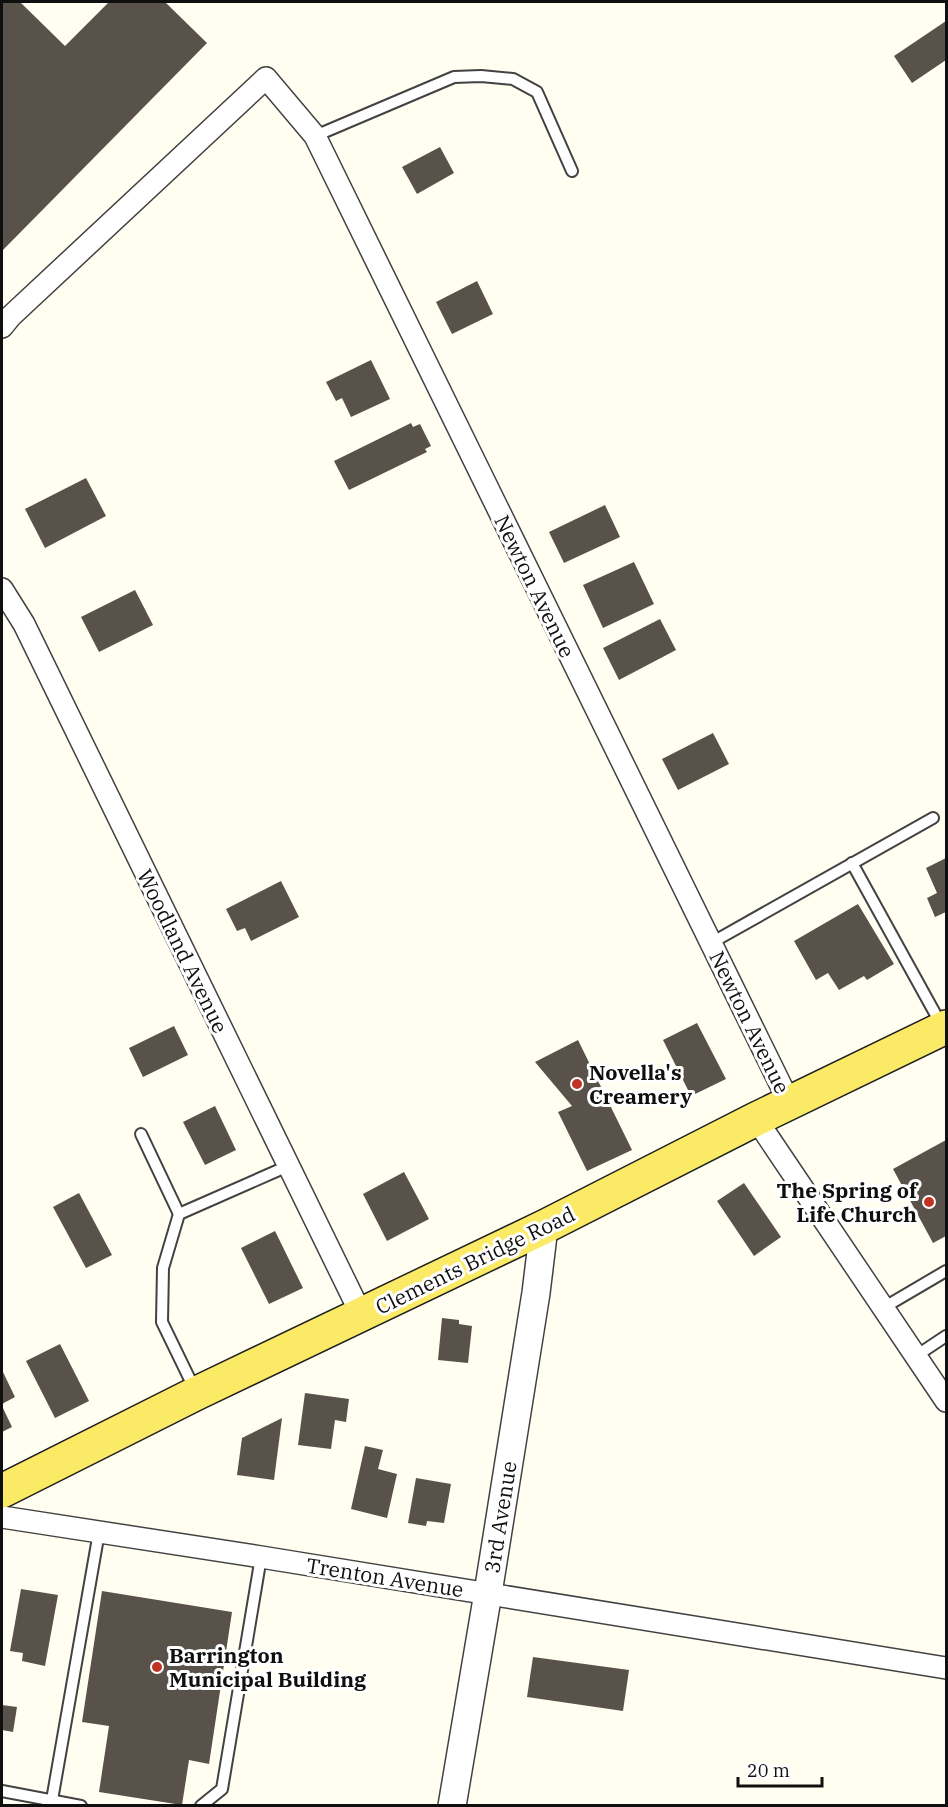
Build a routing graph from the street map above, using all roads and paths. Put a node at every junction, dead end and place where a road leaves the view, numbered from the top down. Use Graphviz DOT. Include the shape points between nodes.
graph roads {
  1 [pos="315,136"];
  2 [pos="572,171"];
  3 [pos="2,327"];
  4 [pos="2,589"];
  5 [pos="933,818"];
  6 [pos="852,863"];
  7 [pos="711,943"];
  8 [pos="945,1027"];
  9 [pos="789,1104"];
  10 [pos="756,1119"];
  11 [pos="141,1134"];
  12 [pos="288,1166"];
  13 [pos="179,1214"];
  14 [pos="544,1227"];
  15 [pos="946,1271"];
  16 [pos="883,1308"];
  17 [pos="361,1314"];
  18 [pos="946,1336"];
  19 [pos="916,1356"];
  20 [pos="197,1393"];
  21 [pos="946,1401"];
  22 [pos="2,1491"];
  23 [pos="2,1517"];
  24 [pos="99,1532"];
  25 [pos="261,1557"];
  26 [pos="488,1593"];
  27 [pos="946,1668"];
  28 [pos="2,1791"];
  29 [pos="52,1800"];
  30 [pos="81,1806"];
  31 [pos="201,1806"];
  32 [pos="452,1806"];
  1 -- 2 [label="lane" via="454,77 513,79 537,92"];
  1 -- 3 [label="street, Newton Avenue" via="266,78"];
  1 -- 7 [label="street, Newton Avenue"];
  4 -- 12 [label="street, Woodland Avenue" via="24,624"];
  5 -- 6 [label="lane"];
  6 -- 7 [label="lane"];
  6 -- 8 [label="lane"];
  7 -- 9 [label="street, Newton Avenue"];
  8 -- 9 [label="main road, Clements Bridge Road"];
  9 -- 10 [label="main road, Clements Bridge Road"];
  10 -- 14 [label="main road, Clements Bridge Road"];
  10 -- 16 [label="street"];
  11 -- 13 [label="lane"];
  12 -- 13 [label="lane"];
  12 -- 17 [label="street, Woodland Avenue"];
  13 -- 20 [label="lane" via="163,1268 162,1322"];
  14 -- 17 [label="main road, Clements Bridge Road"];
  14 -- 26 [label="street, 3rd Avenue"];
  15 -- 16 [label="lane"];
  16 -- 19 [label="street"];
  17 -- 20 [label="main road, Clements Bridge Road"];
  18 -- 19 [label="lane"];
  19 -- 21 [label="street"];
  20 -- 22 [label="main road, Clements Bridge Road"];
  23 -- 24 [label="street, Trenton Avenue"];
  24 -- 25 [label="street, Trenton Avenue"];
  24 -- 29 [label="lane"];
  25 -- 26 [label="street, Trenton Avenue"];
  25 -- 31 [label="lane" via="222,1789"];
  26 -- 27 [label="street, Trenton Avenue"];
  26 -- 32 [label="street, 3rd Avenue"];
  28 -- 29 [label="lane"];
  29 -- 30 [label="lane"];
}
